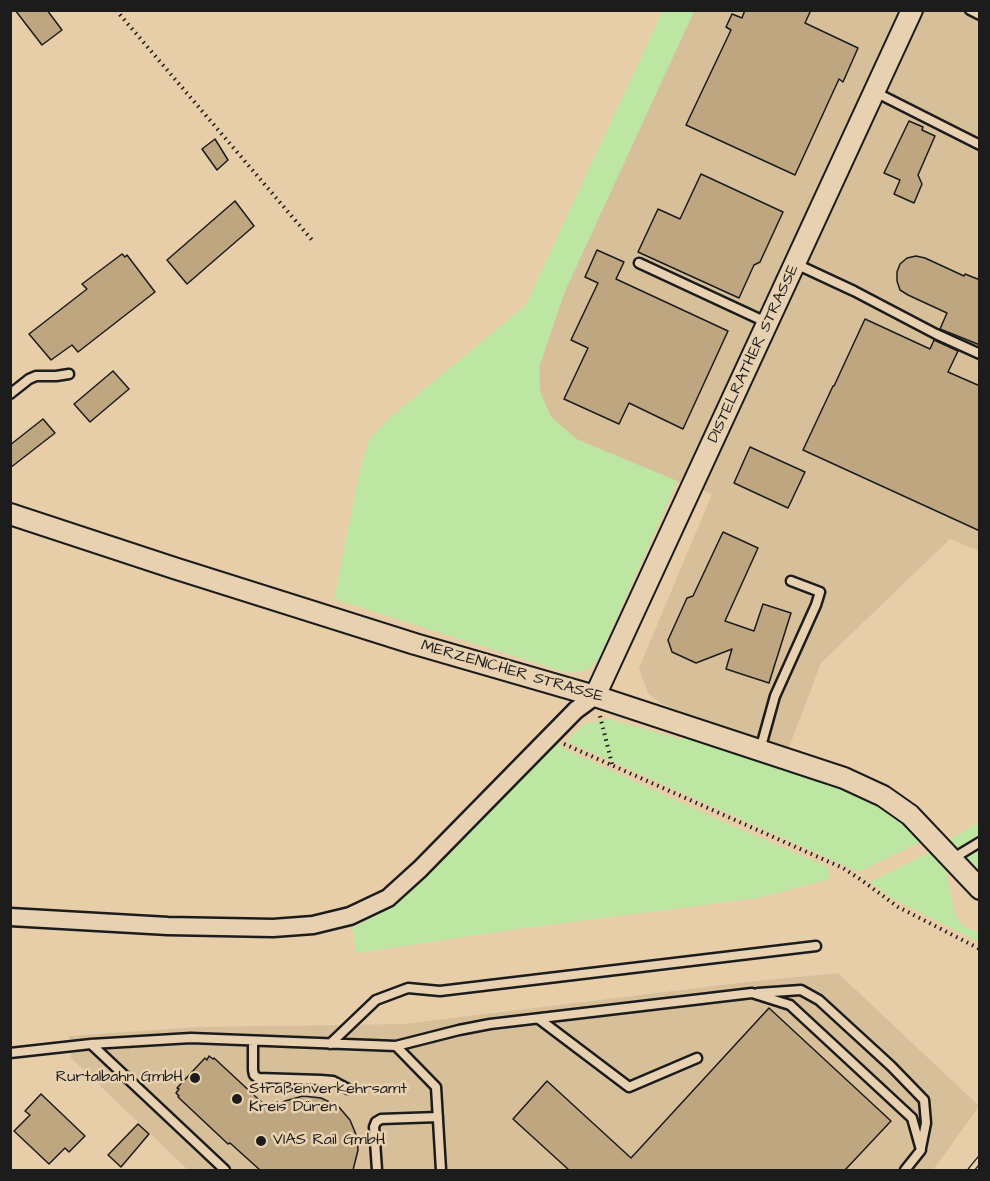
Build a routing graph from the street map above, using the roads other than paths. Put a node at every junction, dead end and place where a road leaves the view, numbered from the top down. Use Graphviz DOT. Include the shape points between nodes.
graph roads {
  1 [pos="912,10"];
  2 [pos="970,10"];
  3 [pos="980,15"];
  4 [pos="875,92"];
  5 [pos="980,145"];
  6 [pos="639,263"];
  7 [pos="796,264"];
  8 [pos="769,323"];
  9 [pos="980,354"];
  10 [pos="69,374"];
  11 [pos="10,394"];
  12 [pos="10,514"];
  13 [pos="791,581"];
  14 [pos="595,696"];
  15 [pos="759,750"];
  16 [pos="980,842"];
  17 [pos="952,859"];
  18 [pos="980,889"];
  19 [pos="10,917"];
  20 [pos="816,946"];
  21 [pos="752,993"];
  22 [pos="539,1019"];
  23 [pos="254,1041"];
  24 [pos="91,1044"];
  25 [pos="330,1044"];
  26 [pos="396,1046"];
  27 [pos="10,1053"];
  28 [pos="697,1059"];
  29 [pos="348,1089"];
  30 [pos="438,1117"];
  31 [pos="921,1150"];
  32 [pos="225,1170"];
  33 [pos="376,1170"];
  34 [pos="441,1170"];
  35 [pos="905,1170"];
  1 -- 4 [label="street, DISTELRATHER STRASSE"];
  2 -- 3 [label="lane"];
  4 -- 5 [label="lane"];
  4 -- 7 [label="street, DISTELRATHER STRASSE"];
  6 -- 8 [label="lane"];
  7 -- 8 [label="street, DISTELRATHER STRASSE"];
  7 -- 9 [label="lane"];
  8 -- 14 [label="street, DISTELRATHER STRASSE"];
  10 -- 11 [label="lane" via="36,376"];
  12 -- 14 [label="street, MERZENICHER STRASSE" via="415,644"];
  13 -- 15 [label="lane" via="820,592 775,696"];
  14 -- 15 [label="street, MERZENICHER STRASSE"];
  14 -- 19 [label="street" via="576,710 388,898 350,916 313,925 273,928"];
  15 -- 17 [label="street, MERZENICHER STRASSE" via="844,778 883,796 910,815"];
  16 -- 17 [label="lane"];
  17 -- 18 [label="street, MERZENICHER STRASSE"];
  20 -- 25 [label="lane" via="440,991 408,988 376,1000"];
  21 -- 22 [label="lane"];
  21 -- 31 [label="lane" via="790,1005 895,1102 912,1118"];
  21 -- 31 [label="lane" via="801,990 819,1000 891,1066 924,1101 927,1124"];
  22 -- 26 [label="lane" via="490,1024"];
  22 -- 28 [label="lane" via="628,1087"];
  23 -- 24 [label="lane" via="191,1038"];
  23 -- 25 [label="lane"];
  23 -- 29 [label="lane" via="253,1070 258,1078 333,1081"];
  24 -- 27 [label="lane"];
  24 -- 32 [label="lane"];
  25 -- 26 [label="lane"];
  26 -- 30 [label="lane" via="436,1087"];
  30 -- 33 [label="lane" via="376,1122"];
  30 -- 34 [label="lane"];
  31 -- 35 [label="lane"];
}
